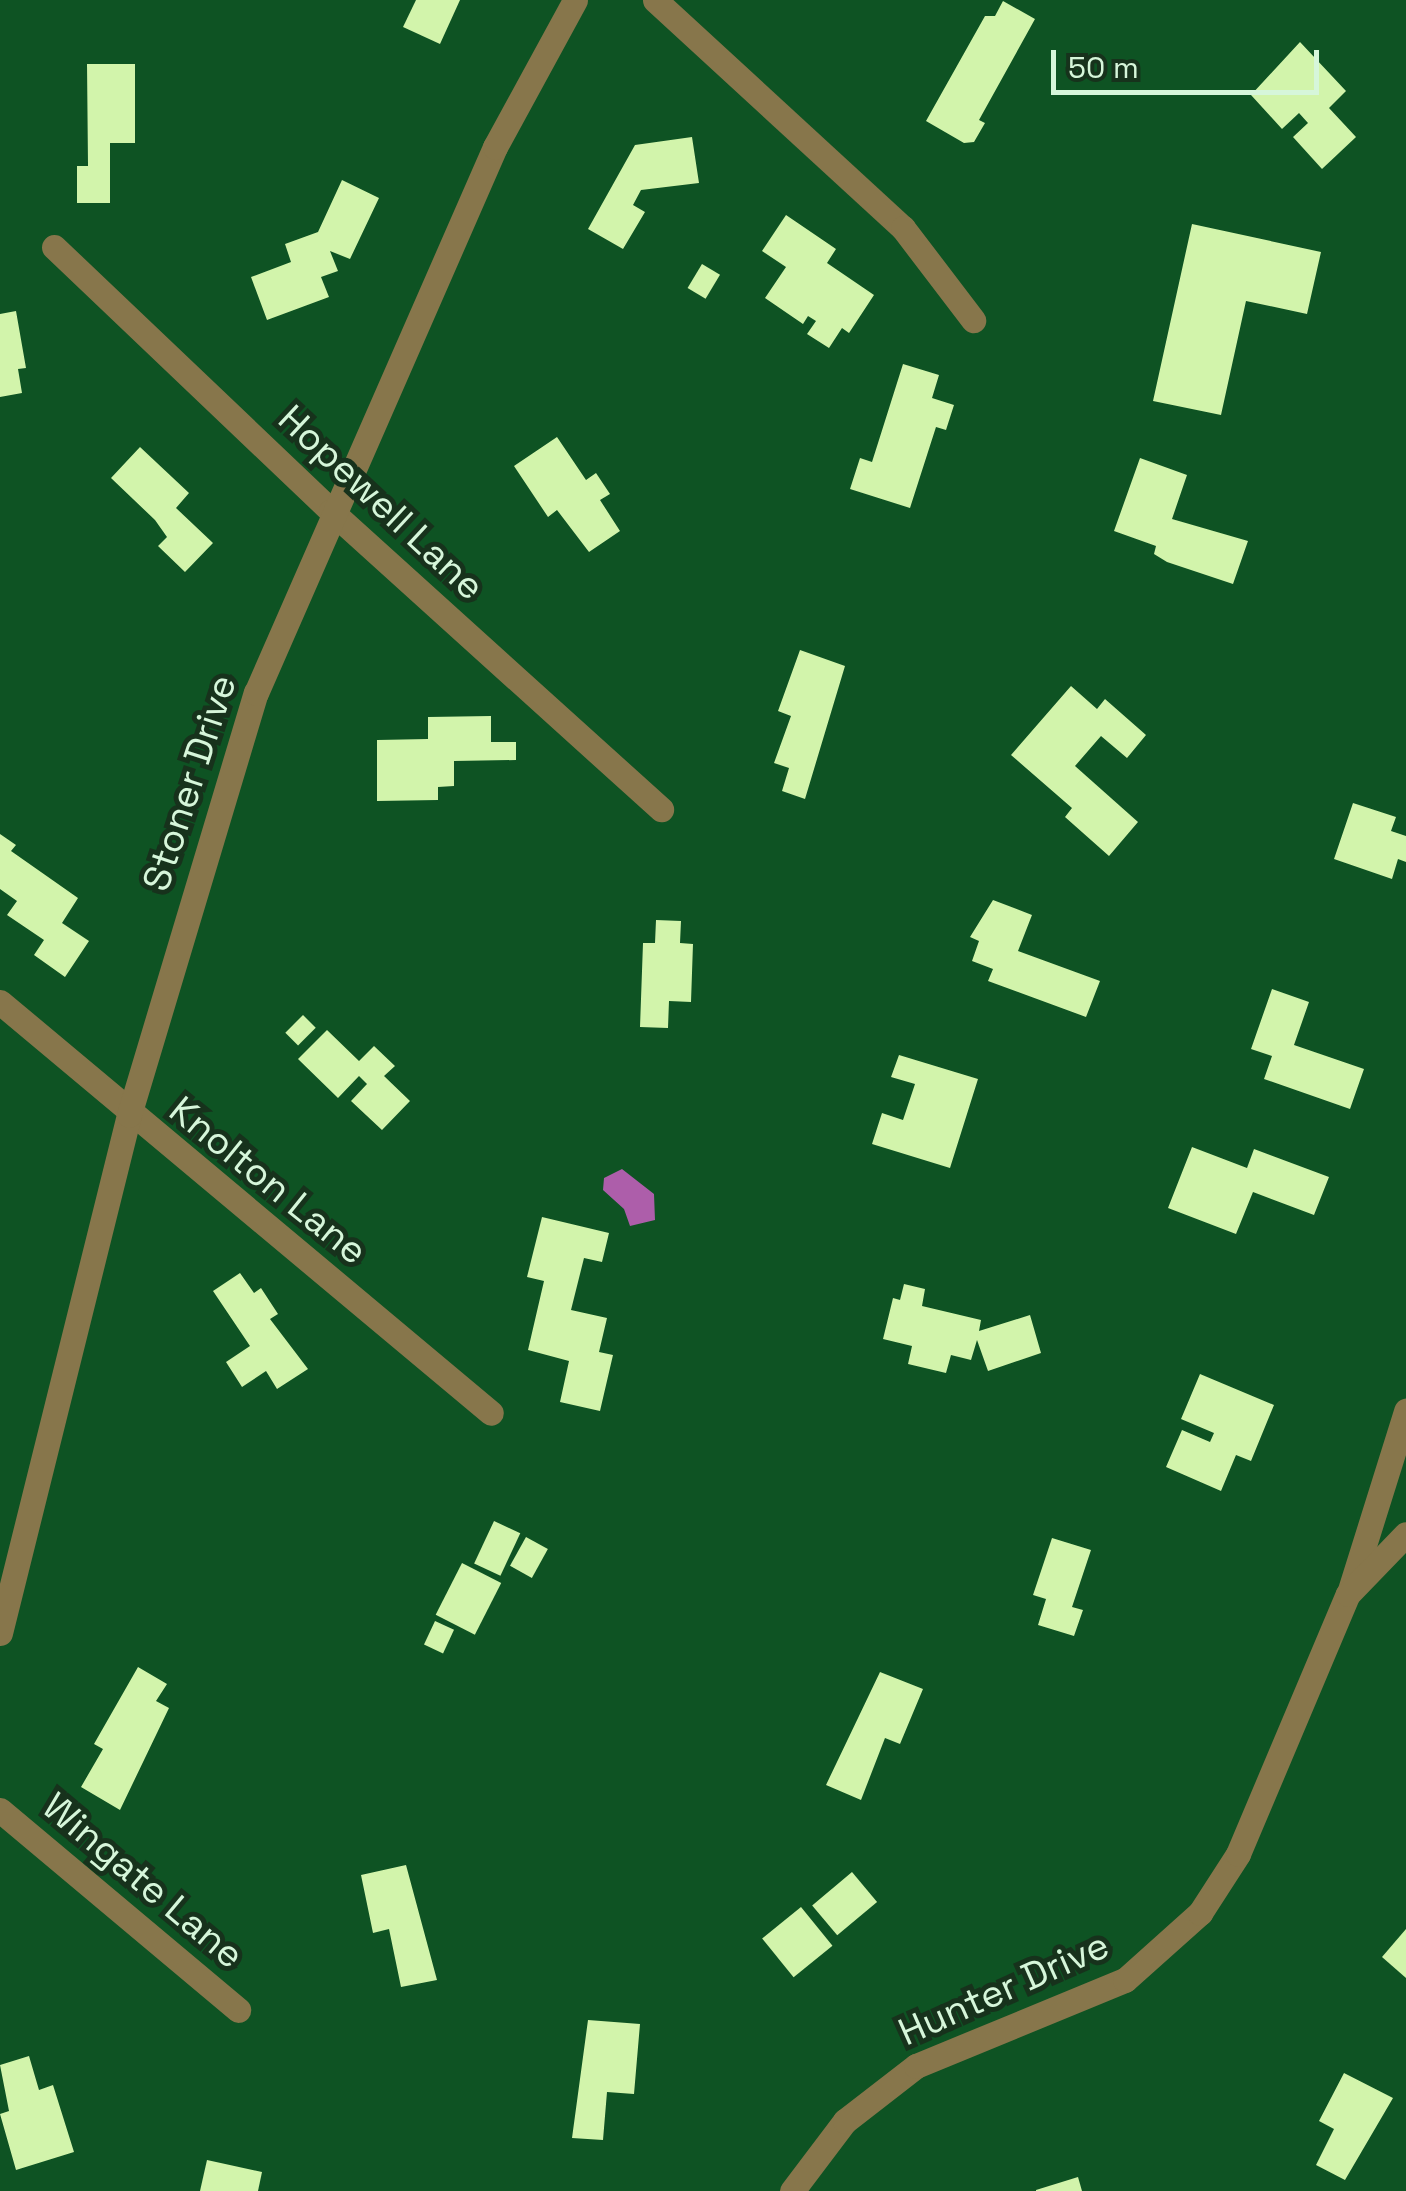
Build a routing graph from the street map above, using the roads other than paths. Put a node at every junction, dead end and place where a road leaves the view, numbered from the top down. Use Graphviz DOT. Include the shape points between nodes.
graph roads {
  1 [pos="575,0"];
  2 [pos="655,0"];
  3 [pos="54,247"];
  4 [pos="973,320"];
  5 [pos="331,511"];
  6 [pos="662,808"];
  7 [pos="0,1002"];
  8 [pos="128,1115"];
  9 [pos="1406,1411"];
  10 [pos="491,1413"];
  11 [pos="1406,1534"];
  12 [pos="1348,1594"];
  13 [pos="0,1634"];
  14 [pos="0,1810"];
  15 [pos="238,2010"];
  16 [pos="792,2191"];
  1 -- 5 [label="street, Stoner Drive" via="495,146"];
  2 -- 4 [label="street" via="903,228"];
  3 -- 5 [label="street, Hopewell Lane"];
  5 -- 6 [label="street, Hopewell Lane"];
  5 -- 8 [label="street, Stoner Drive" via="256,693"];
  7 -- 8 [label="street, Knolton Lane"];
  8 -- 10 [label="street, Knolton Lane"];
  8 -- 13 [label="street, Stoner Drive"];
  9 -- 12 [label="street"];
  11 -- 12 [label="street, Hunter Drive"];
  12 -- 16 [label="street, Hunter Drive" via="1238,1854 1200,1912 1125,1980 916,2066 845,2122"];
  14 -- 15 [label="street, Wingate Lane"];
}
